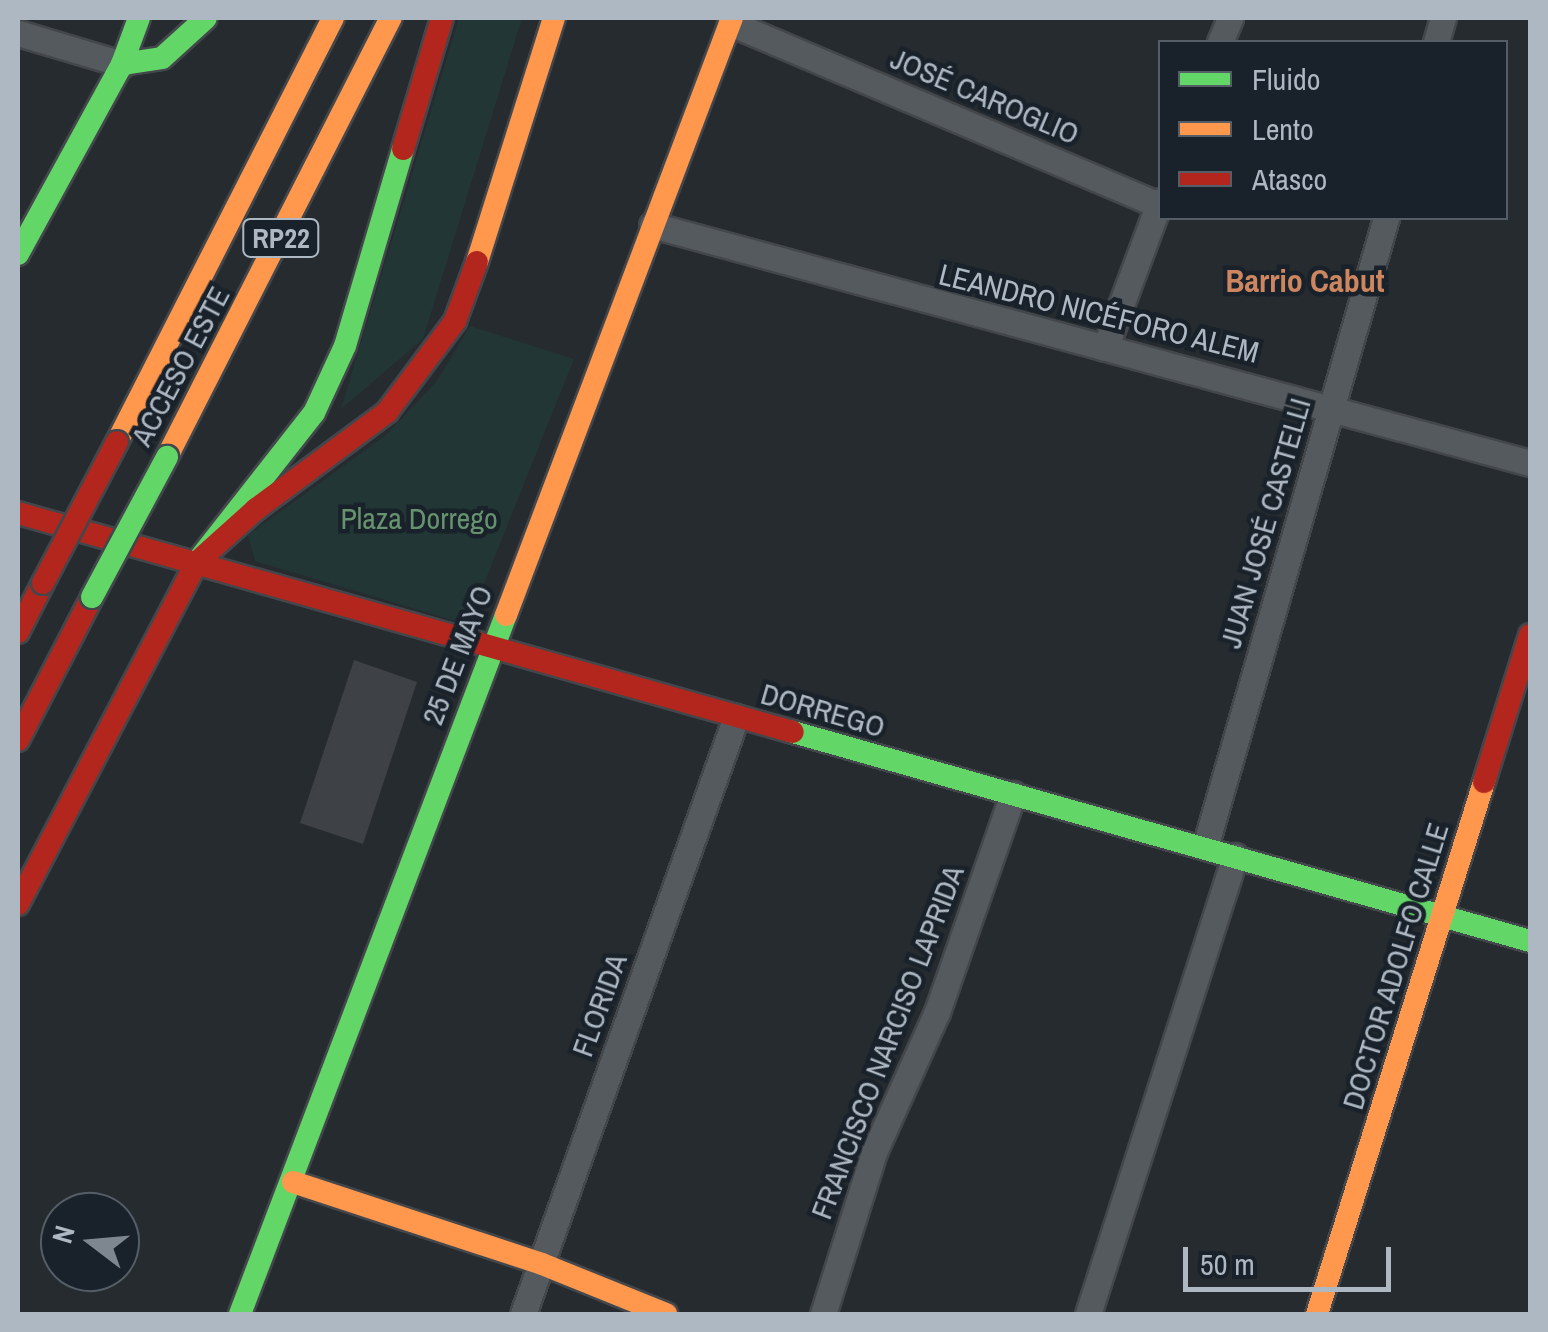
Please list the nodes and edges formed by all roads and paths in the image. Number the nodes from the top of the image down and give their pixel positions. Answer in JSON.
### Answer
{"nodes":[{"id":1,"x":139,"y":18,"type":"edge"},
{"id":2,"x":206,"y":18,"type":"edge"},
{"id":3,"x":333,"y":18,"type":"edge"},
{"id":4,"x":391,"y":18,"type":"edge"},
{"id":5,"x":442,"y":18,"type":"edge"},
{"id":6,"x":554,"y":18,"type":"edge"},
{"id":7,"x":731,"y":20,"type":"edge"},
{"id":8,"x":18,"y":33,"type":"edge"},
{"id":9,"x":122,"y":64,"type":"junction"},
{"id":10,"x":1158,"y":202,"type":"edge"},
{"id":11,"x":1158,"y":208,"type":"edge"},
{"id":12,"x":1385,"y":220,"type":"edge"},
{"id":13,"x":652,"y":225,"type":"junction"},
{"id":14,"x":18,"y":254,"type":"edge"},
{"id":15,"x":1105,"y":348,"type":"junction"},
{"id":16,"x":1332,"y":408,"type":"junction"},
{"id":17,"x":1530,"y":463,"type":"edge"},
{"id":18,"x":18,"y":513,"type":"edge"},
{"id":19,"x":196,"y":562,"type":"junction"},
{"id":20,"x":18,"y":632,"type":"edge"},
{"id":21,"x":1530,"y":635,"type":"edge"},
{"id":22,"x":492,"y":646,"type":"junction"},
{"id":23,"x":736,"y":717,"type":"junction"},
{"id":24,"x":18,"y":740,"type":"edge"},
{"id":25,"x":1013,"y":794,"type":"junction"},
{"id":26,"x":1205,"y":847,"type":"junction"},
{"id":27,"x":1234,"y":856,"type":"junction"},
{"id":28,"x":18,"y":904,"type":"edge"},
{"id":29,"x":1442,"y":916,"type":"junction"},
{"id":30,"x":1530,"y":941,"type":"edge"},
{"id":31,"x":293,"y":1182,"type":"junction"},
{"id":32,"x":542,"y":1264,"type":"junction"},
{"id":33,"x":240,"y":1314,"type":"edge"},
{"id":34,"x":524,"y":1314,"type":"edge"},
{"id":35,"x":666,"y":1314,"type":"edge"},
{"id":36,"x":823,"y":1314,"type":"edge"},
{"id":37,"x":1088,"y":1314,"type":"edge"},
{"id":38,"x":1317,"y":1314,"type":"edge"}],
"edges":[{"from":1,"to":9,"type":"main road"},
{"from":2,"to":9,"type":"main road"},
{"from":3,"to":20,"type":"main road","name":"ACCESO ESTE","number":"RP22","bridge":true},
{"from":4,"to":24,"type":"main road","name":"ACCESO ESTE","number":"RP22","bridge":true},
{"from":5,"to":19,"type":"main road"},
{"from":6,"to":19,"type":"main road"},
{"from":7,"to":10,"type":"street","name":"JOSÉ CAROGLIO"},
{"from":7,"to":13,"type":"main road","name":"25 DE MAYO"},
{"from":8,"to":9,"type":"street"},
{"from":9,"to":14,"type":"main road"},
{"from":11,"to":15,"type":"street"},
{"from":12,"to":16,"type":"street","name":"JUAN JOSÉ CASTELLI"},
{"from":13,"to":15,"type":"street","name":"LEANDRO NICÉFORO ALEM"},
{"from":13,"to":22,"type":"main road","name":"25 DE MAYO"},
{"from":15,"to":16,"type":"street","name":"LEANDRO NICÉFORO ALEM"},
{"from":16,"to":17,"type":"street","name":"LEANDRO NICÉFORO ALEM"},
{"from":16,"to":26,"type":"street","name":"JUAN JOSÉ CASTELLI"},
{"from":18,"to":19,"type":"main road","name":"DORREGO"},
{"from":19,"to":22,"type":"main road","name":"DORREGO"},
{"from":19,"to":28,"type":"main road"},
{"from":21,"to":29,"type":"main road","name":"DOCTOR ADOLFO CALLE"},
{"from":22,"to":23,"type":"main road","name":"DORREGO"},
{"from":22,"to":31,"type":"main road","name":"25 DE MAYO"},
{"from":23,"to":25,"type":"main road","name":"DORREGO"},
{"from":23,"to":32,"type":"street","name":"FLORIDA"},
{"from":25,"to":26,"type":"main road","name":"DORREGO"},
{"from":25,"to":36,"type":"street","name":"FRANCISCO NARCISO LAPRIDA"},
{"from":26,"to":27,"type":"main road","name":"DORREGO"},
{"from":27,"to":29,"type":"main road","name":"DORREGO"},
{"from":27,"to":37,"type":"street"},
{"from":29,"to":30,"type":"main road","name":"DORREGO"},
{"from":29,"to":38,"type":"main road","name":"DOCTOR ADOLFO CALLE"},
{"from":31,"to":32,"type":"main road"},
{"from":31,"to":33,"type":"main road","name":"25 DE MAYO"},
{"from":32,"to":34,"type":"street","name":"FLORIDA"},
{"from":32,"to":35,"type":"main road"}]}
